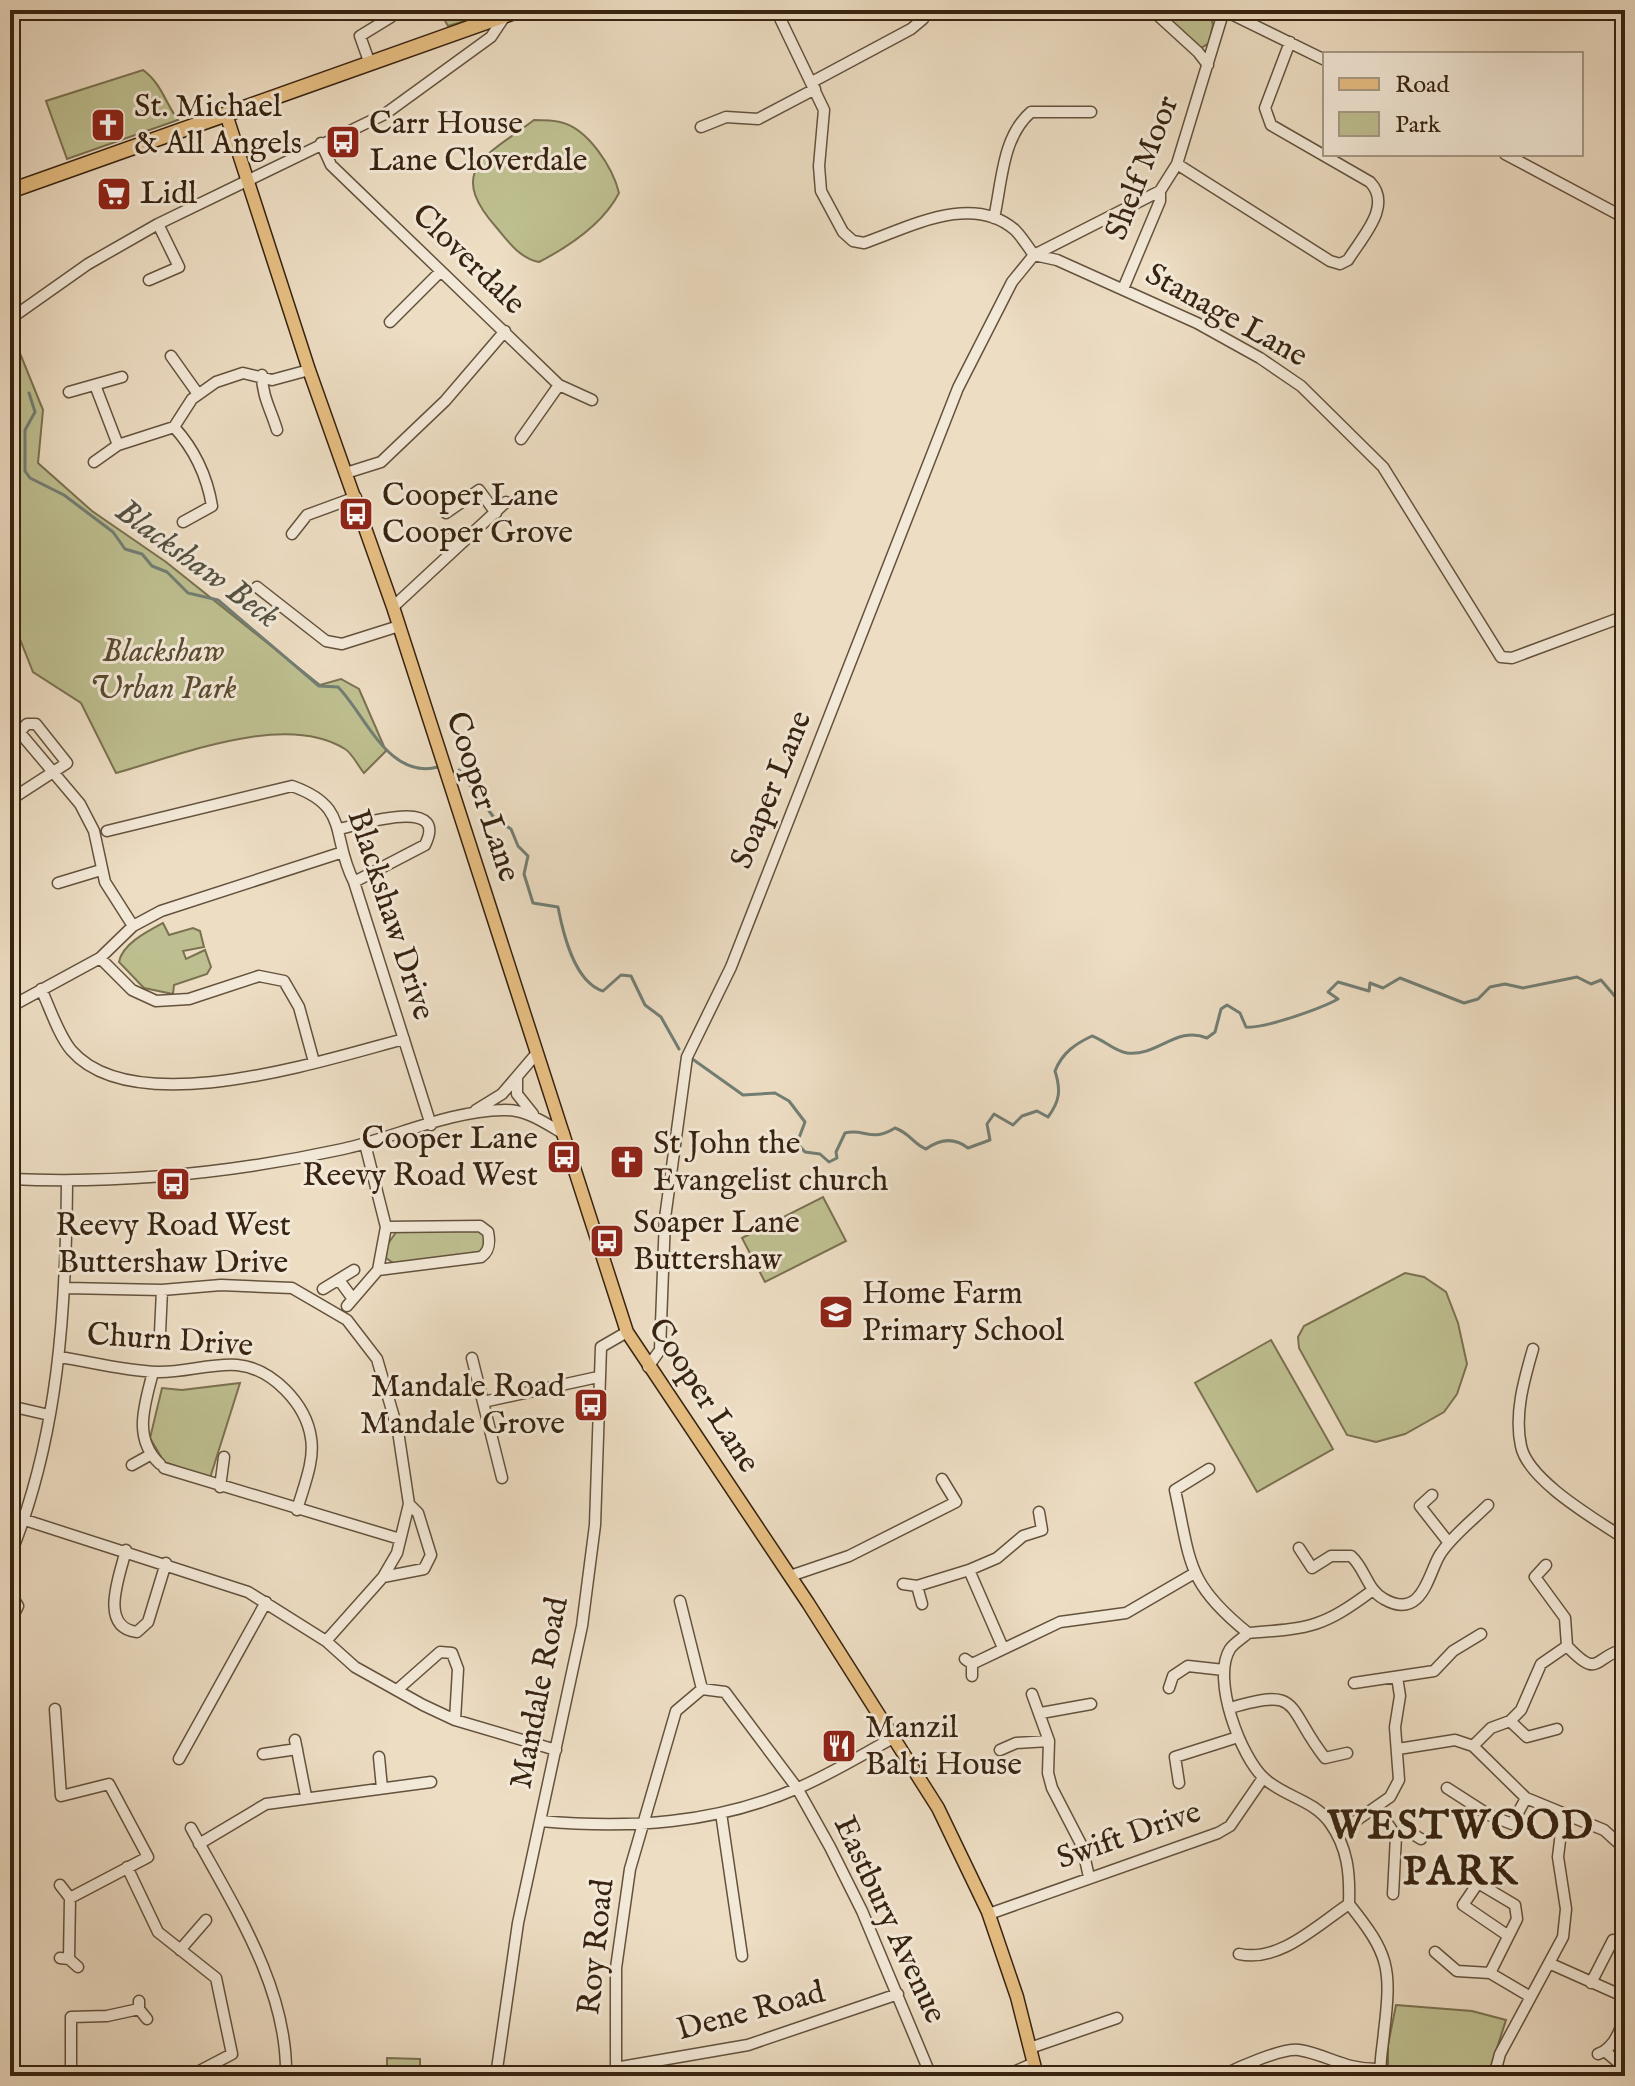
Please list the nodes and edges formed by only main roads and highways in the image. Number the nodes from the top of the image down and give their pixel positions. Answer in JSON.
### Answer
{"nodes":[{"id":1,"x":520,"y":10,"type":"edge"},
{"id":2,"x":226,"y":114,"type":"junction"},
{"id":3,"x":10,"y":191,"type":"edge"},
{"id":4,"x":1036,"y":2069,"type":"edge"}],
"edges":[{"from":1,"to":2,"type":"highway"},
{"from":2,"to":3,"type":"highway"},
{"from":2,"to":4,"type":"main road","name":"Cooper Lane"}]}
